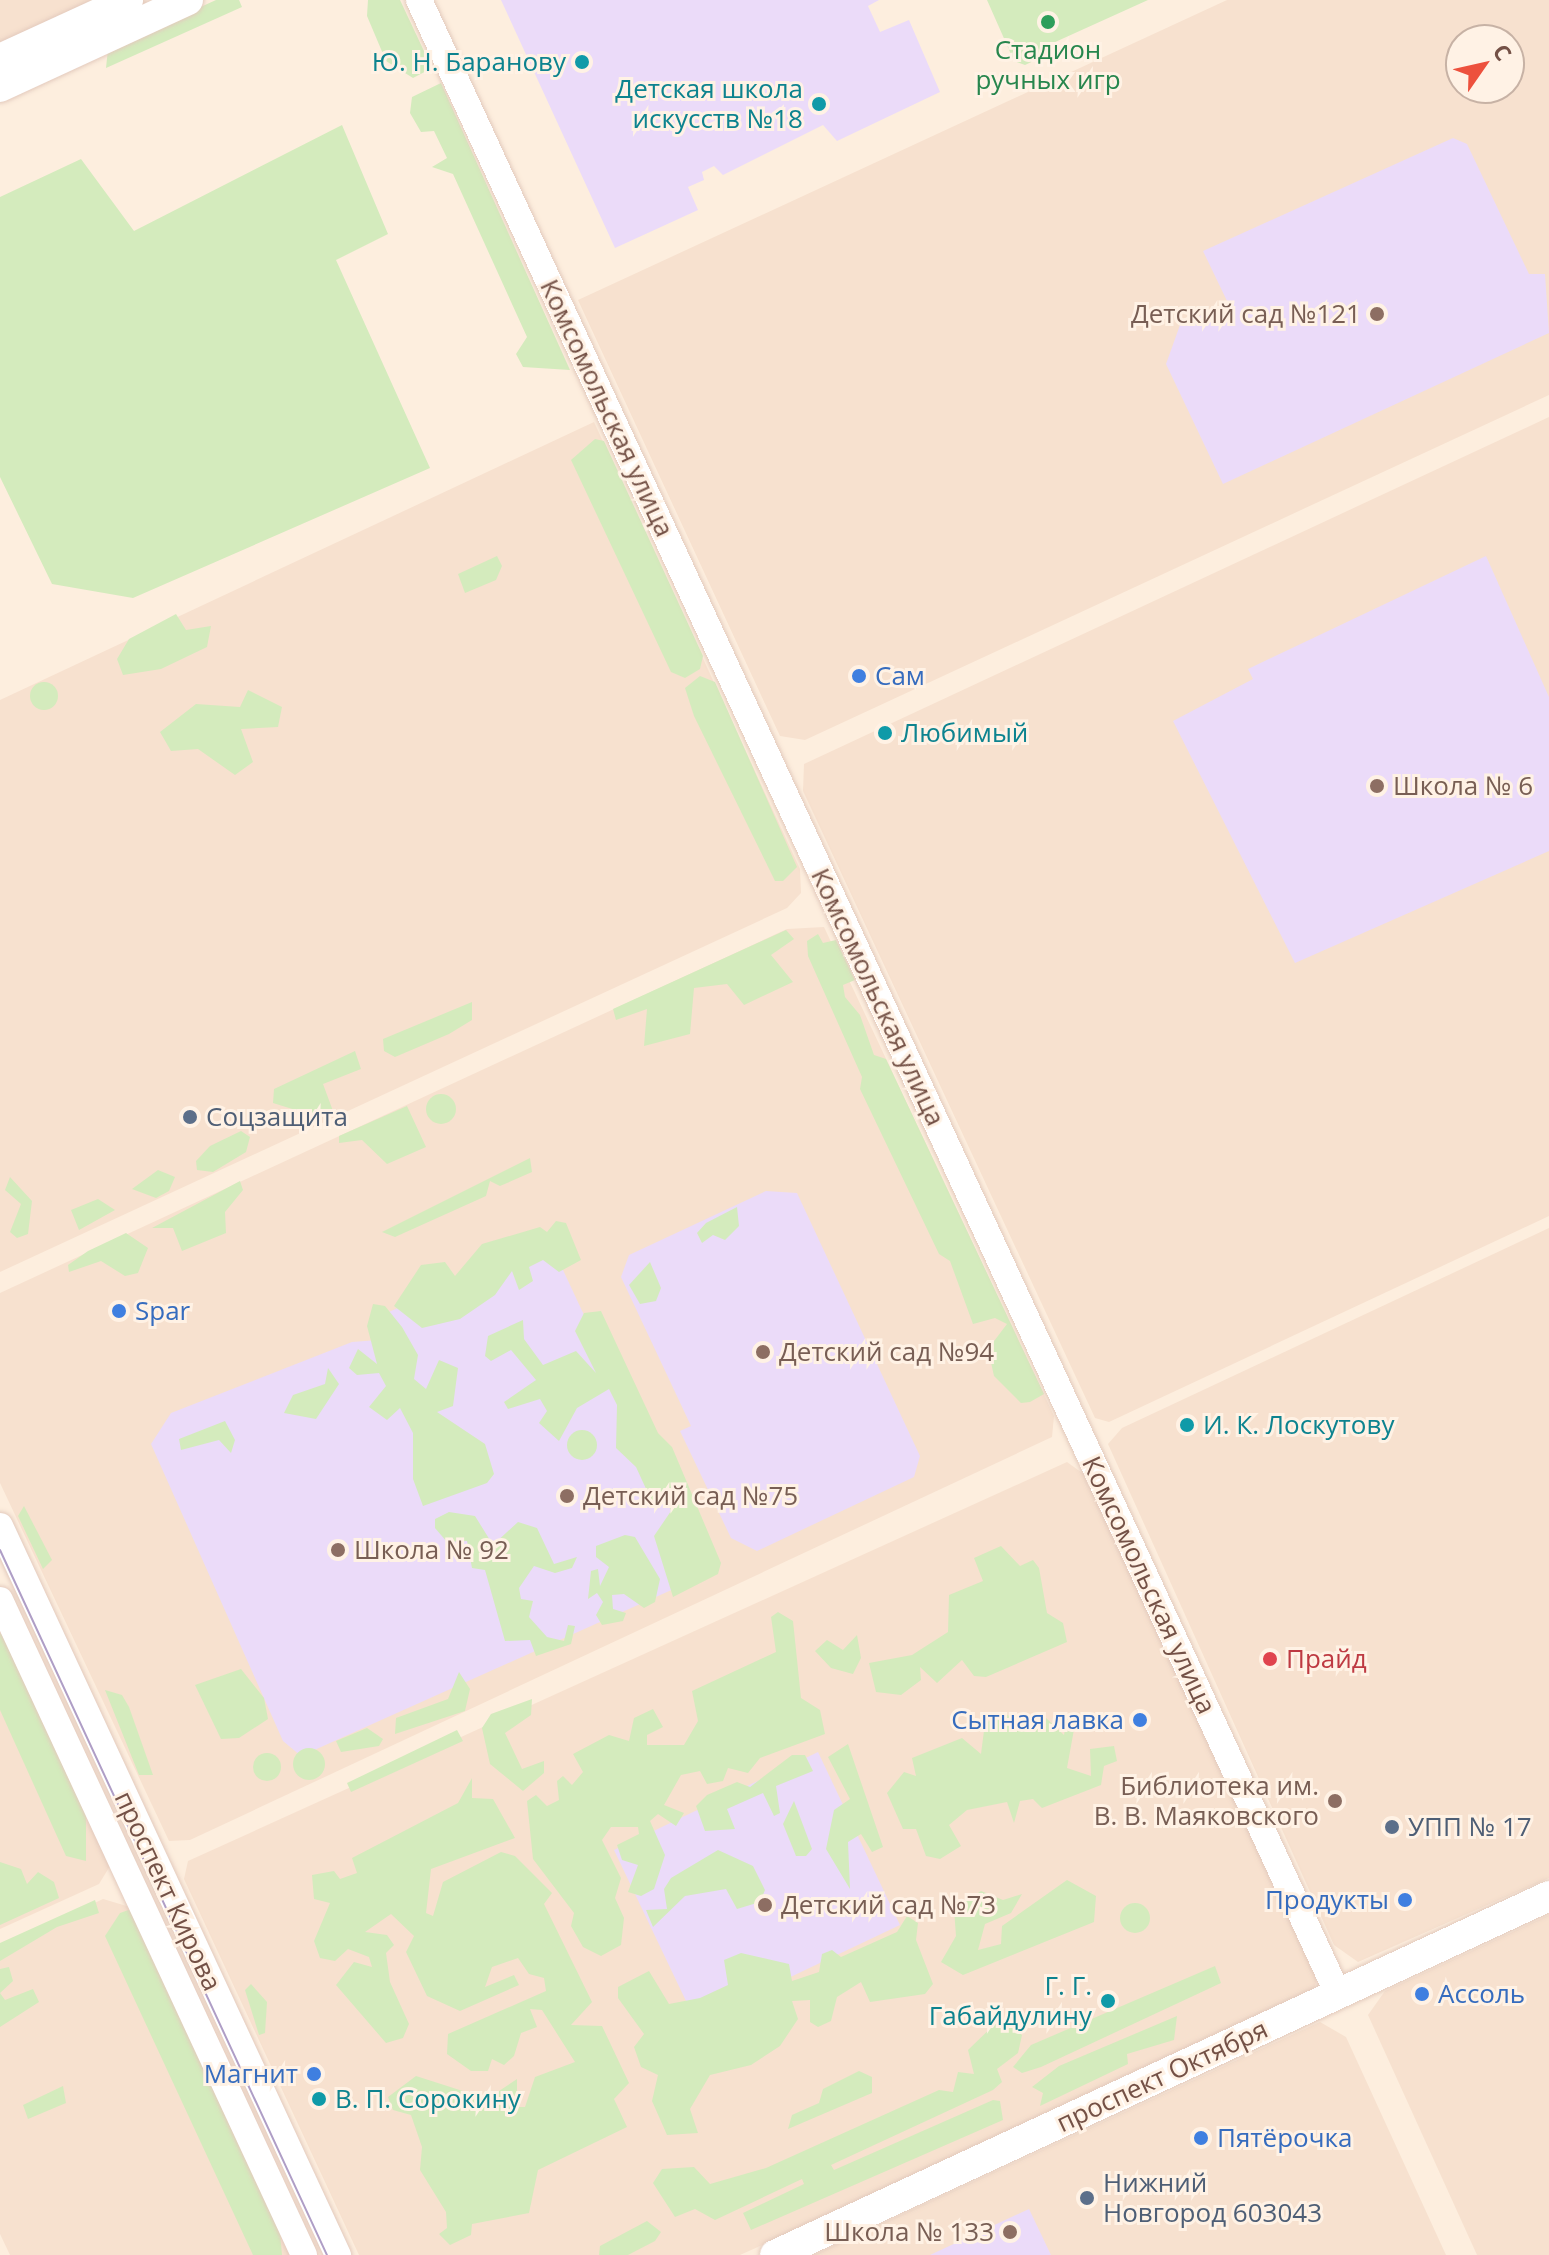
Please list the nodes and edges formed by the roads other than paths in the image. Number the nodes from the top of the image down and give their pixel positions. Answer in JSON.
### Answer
{"nodes":[{"id":1,"x":128,"y":0,"type":"edge"},
{"id":2,"x":188,"y":0,"type":"edge"},
{"id":3,"x":419,"y":0,"type":"edge"},
{"id":4,"x":0,"y":59,"type":"edge"},
{"id":5,"x":0,"y":87,"type":"edge"},
{"id":6,"x":0,"y":1526,"type":"edge"},
{"id":7,"x":0,"y":1600,"type":"edge"},
{"id":8,"x":1549,"y":1896,"type":"edge"},
{"id":9,"x":1338,"y":1994,"type":"junction"},
{"id":10,"x":304,"y":2255,"type":"edge"},
{"id":11,"x":338,"y":2255,"type":"edge"},
{"id":12,"x":775,"y":2255,"type":"edge"}],
"edges":[{"from":1,"to":4,"type":"main road"},
{"from":2,"to":5,"type":"main road"},
{"from":3,"to":9,"type":"street","name":"Комсомольская улица"},
{"from":6,"to":11,"type":"street","name":"проспект Кирова"},
{"from":7,"to":10,"type":"street","name":"проспект Кирова"},
{"from":8,"to":9,"type":"main road","name":"проспект Октября"},
{"from":9,"to":12,"type":"main road","name":"проспект Октября"}]}
